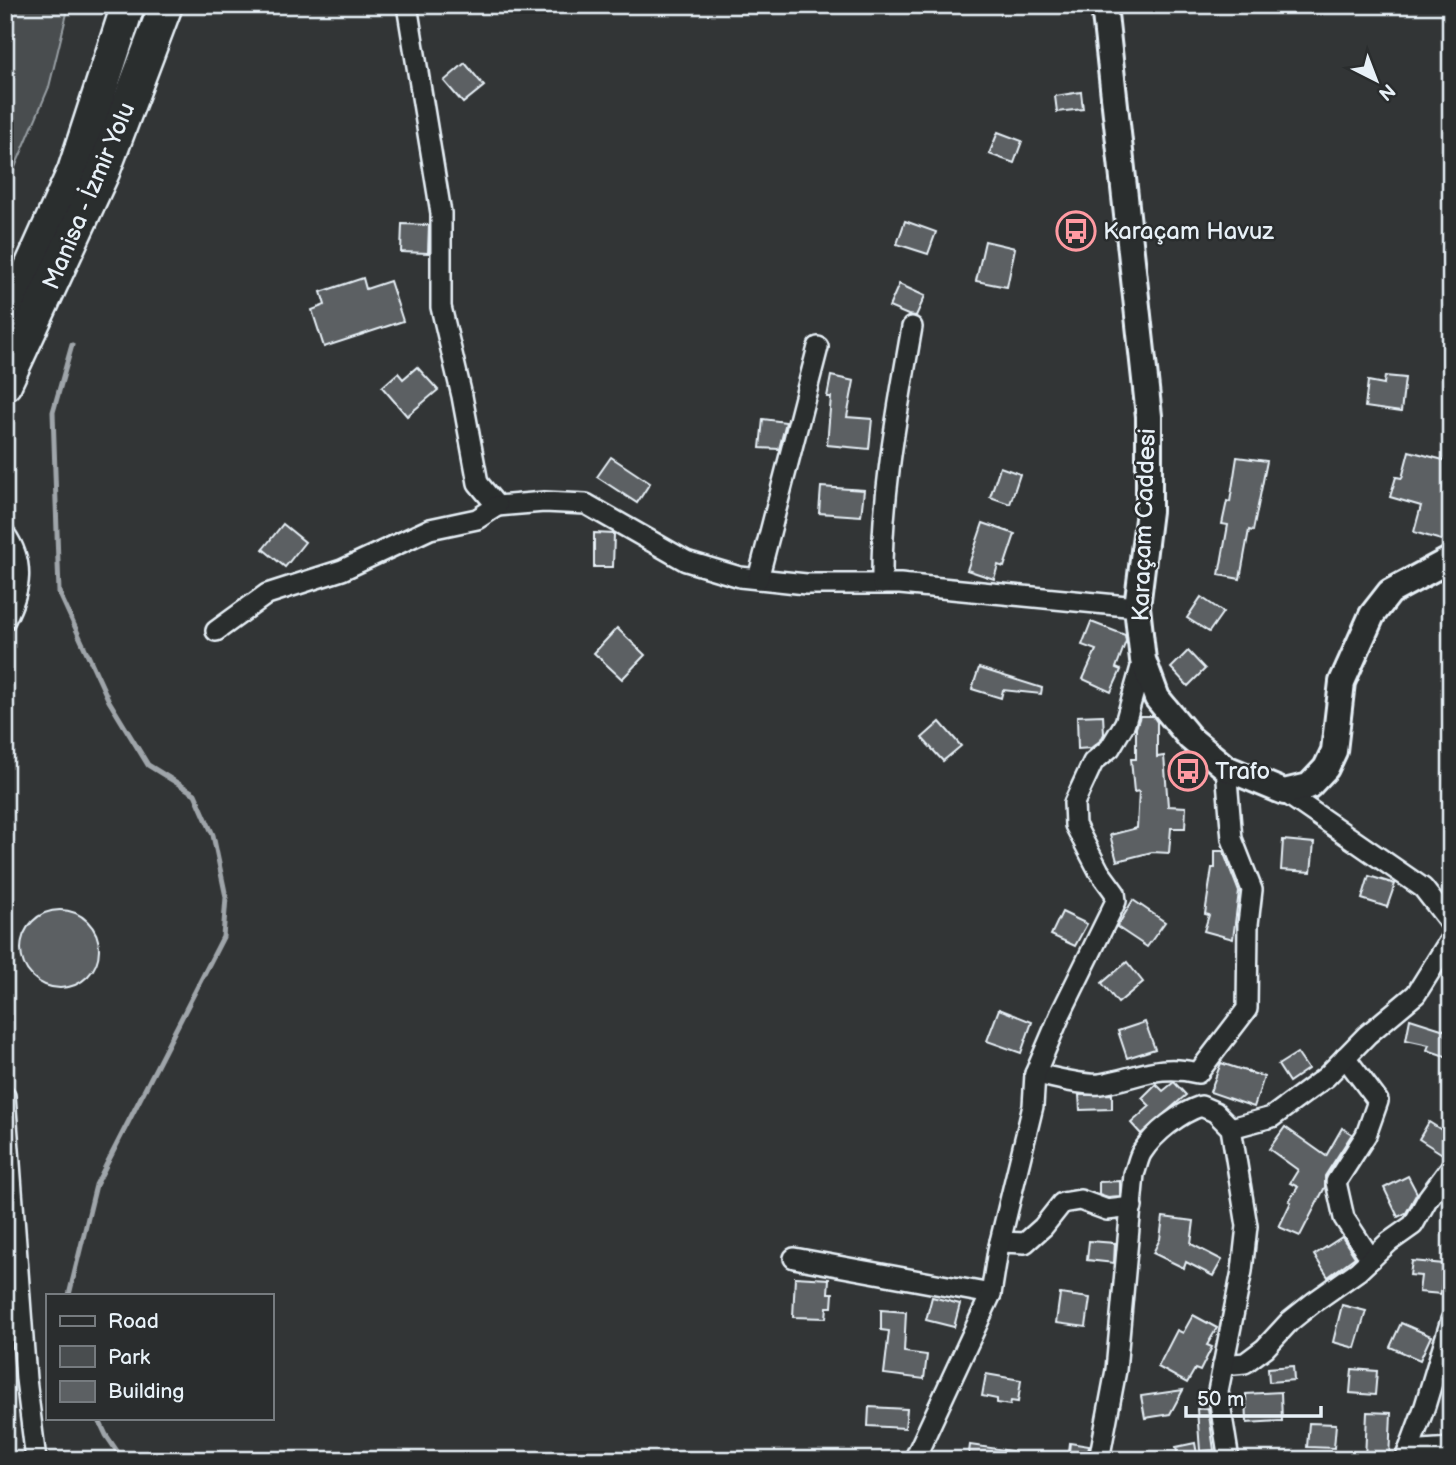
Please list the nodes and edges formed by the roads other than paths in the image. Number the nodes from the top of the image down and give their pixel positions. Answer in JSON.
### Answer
{"nodes":[{"id":1,"x":128,"y":5,"type":"edge"},
{"id":2,"x":166,"y":5,"type":"edge"},
{"id":3,"x":407,"y":5,"type":"edge"},
{"id":4,"x":1104,"y":5,"type":"edge"},
{"id":5,"x":5,"y":325,"type":"edge"},
{"id":6,"x":912,"y":327,"type":"dead end"},
{"id":7,"x":818,"y":347,"type":"dead end"},
{"id":8,"x":5,"y":384,"type":"edge"},
{"id":9,"x":497,"y":506,"type":"junction"},
{"id":10,"x":5,"y":534,"type":"edge"},
{"id":11,"x":1451,"y":559,"type":"edge"},
{"id":12,"x":758,"y":579,"type":"junction"},
{"id":13,"x":882,"y":584,"type":"junction"},
{"id":14,"x":1137,"y":607,"type":"junction"},
{"id":15,"x":5,"y":620,"type":"edge"},
{"id":16,"x":216,"y":631,"type":"dead end"},
{"id":17,"x":1143,"y":660,"type":"junction"},
{"id":18,"x":1226,"y":768,"type":"junction"},
{"id":19,"x":1284,"y":792,"type":"junction"},
{"id":20,"x":1451,"y":924,"type":"edge"},
{"id":21,"x":1451,"y":938,"type":"edge"},
{"id":22,"x":1345,"y":1057,"type":"junction"},
{"id":23,"x":1198,"y":1073,"type":"junction"},
{"id":24,"x":1035,"y":1074,"type":"junction"},
{"id":25,"x":5,"y":1096,"type":"edge"},
{"id":26,"x":1188,"y":1110,"type":"junction"},
{"id":27,"x":1231,"y":1128,"type":"junction"},
{"id":28,"x":1451,"y":1167,"type":"edge"},
{"id":29,"x":1132,"y":1207,"type":"junction"},
{"id":30,"x":1000,"y":1242,"type":"junction"},
{"id":31,"x":794,"y":1258,"type":"dead end"},
{"id":32,"x":1371,"y":1259,"type":"junction"},
{"id":33,"x":991,"y":1294,"type":"junction"},
{"id":34,"x":1451,"y":1320,"type":"edge"},
{"id":35,"x":1223,"y":1365,"type":"junction"},
{"id":36,"x":1451,"y":1448,"type":"edge"},
{"id":37,"x":1406,"y":1455,"type":"edge"},
{"id":38,"x":36,"y":1460,"type":"edge"},
{"id":39,"x":915,"y":1460,"type":"edge"},
{"id":40,"x":1098,"y":1460,"type":"edge"},
{"id":41,"x":1229,"y":1460,"type":"edge"}],
"edges":[{"from":1,"to":5,"type":"highway","name":"Manisa - İzmir Yolu"},
{"from":2,"to":8,"type":"highway","name":"Manisa - İzmir Yolu"},
{"from":3,"to":9,"type":"street"},
{"from":4,"to":14,"type":"street","name":"Karaçam Caddesi"},
{"from":6,"to":13,"type":"street"},
{"from":7,"to":12,"type":"street"},
{"from":9,"to":12,"type":"street"},
{"from":9,"to":16,"type":"street"},
{"from":10,"to":15,"type":"street"},
{"from":11,"to":19,"type":"street"},
{"from":12,"to":13,"type":"street"},
{"from":13,"to":14,"type":"street"},
{"from":14,"to":17,"type":"street","name":"Karaçam Caddesi"},
{"from":17,"to":18,"type":"street","name":"Karaçam Caddesi"},
{"from":17,"to":24,"type":"street"},
{"from":18,"to":19,"type":"street","name":"Karaçam Caddesi"},
{"from":18,"to":23,"type":"street"},
{"from":19,"to":20,"type":"street"},
{"from":21,"to":22,"type":"street"},
{"from":22,"to":27,"type":"street"},
{"from":22,"to":32,"type":"street"},
{"from":23,"to":24,"type":"street"},
{"from":23,"to":26,"type":"street"},
{"from":24,"to":30,"type":"street"},
{"from":25,"to":38,"type":"street"},
{"from":26,"to":27,"type":"street"},
{"from":26,"to":29,"type":"street"},
{"from":27,"to":35,"type":"street"},
{"from":28,"to":32,"type":"street"},
{"from":29,"to":30,"type":"street"},
{"from":29,"to":40,"type":"street"},
{"from":30,"to":33,"type":"street"},
{"from":31,"to":33,"type":"street"},
{"from":32,"to":35,"type":"street"},
{"from":33,"to":39,"type":"street"},
{"from":34,"to":37,"type":"street"},
{"from":35,"to":41,"type":"street"},
{"from":36,"to":37,"type":"street"}]}
